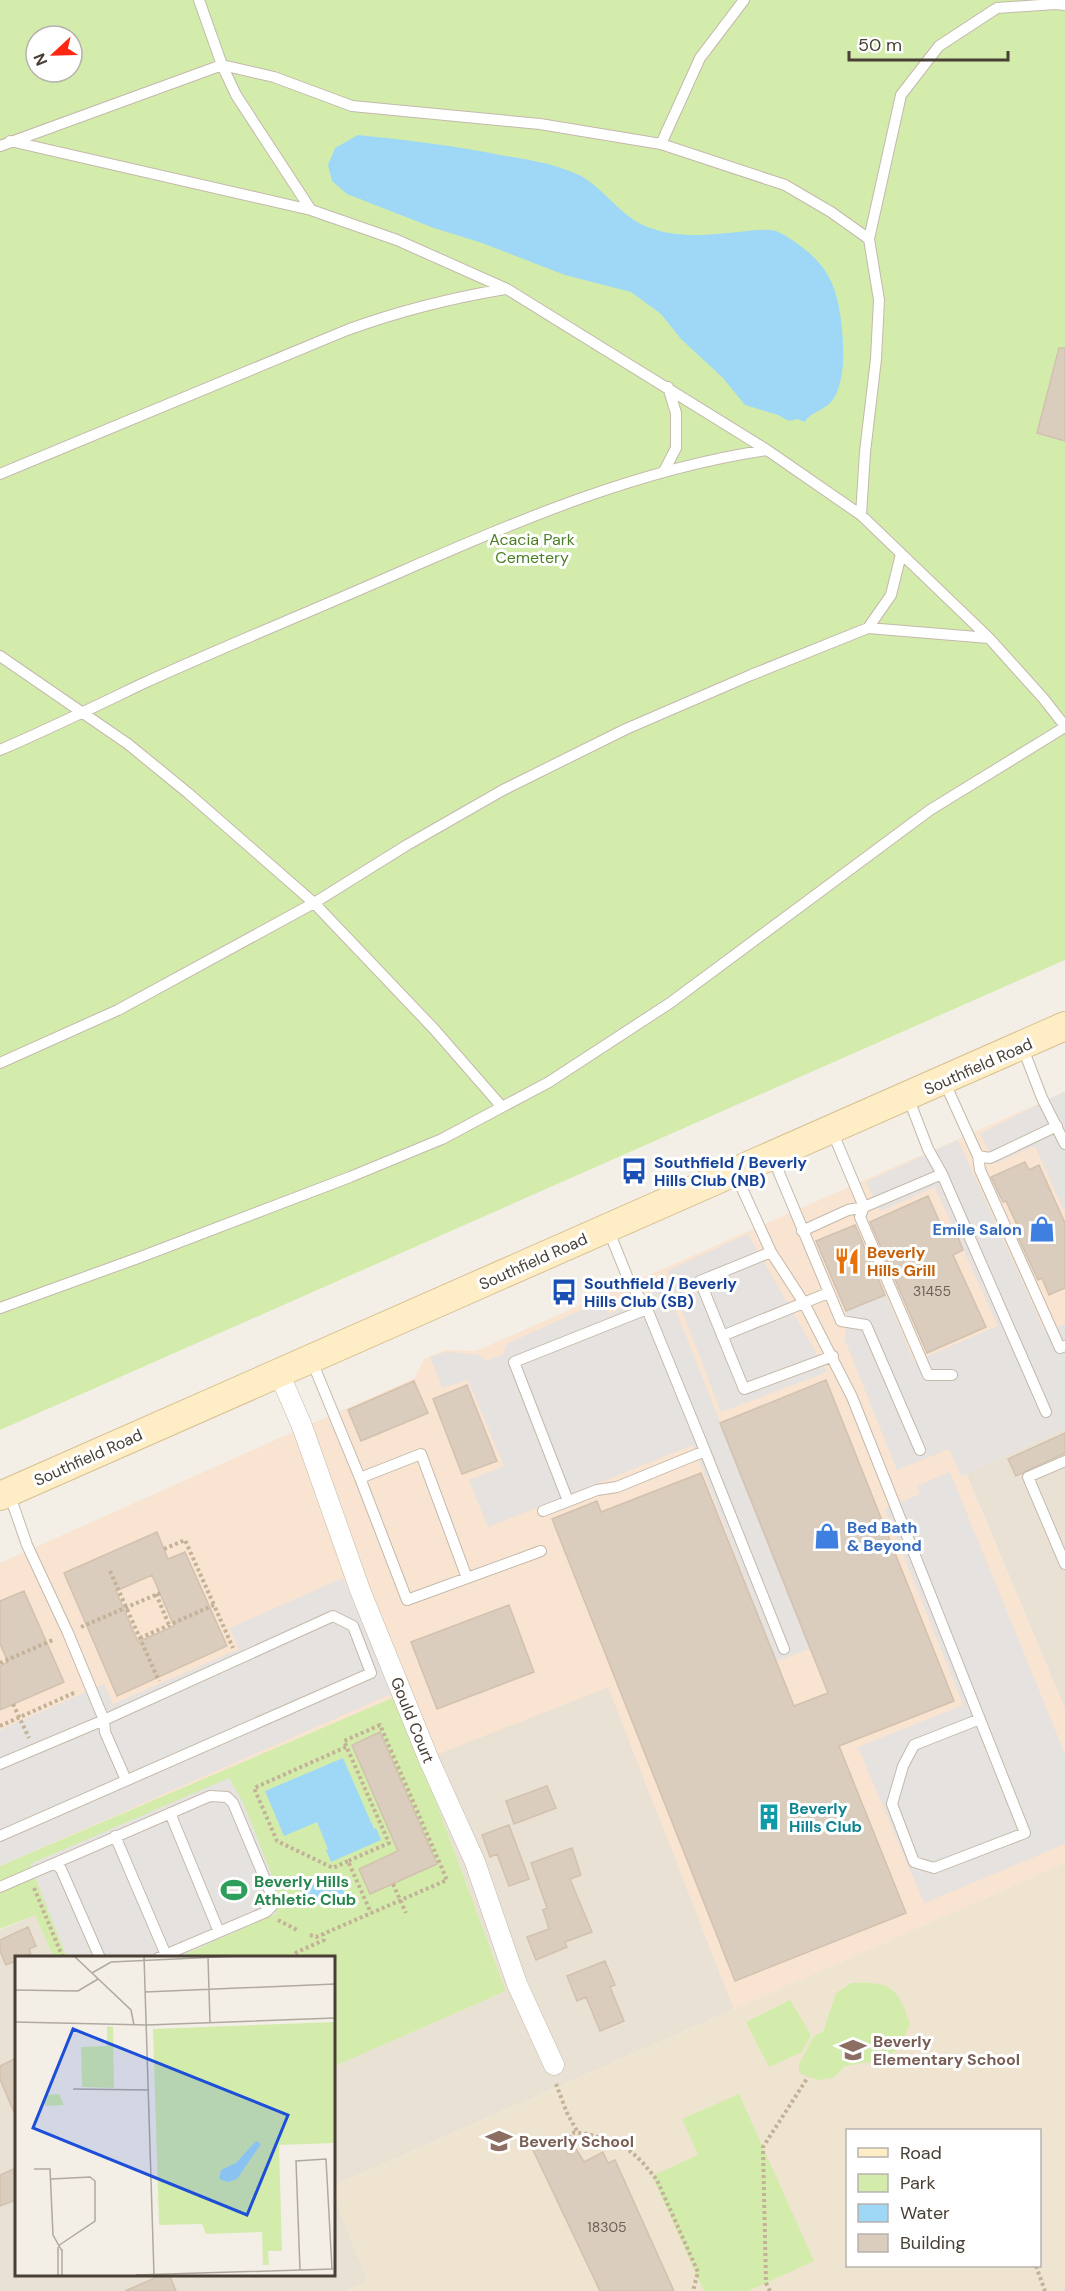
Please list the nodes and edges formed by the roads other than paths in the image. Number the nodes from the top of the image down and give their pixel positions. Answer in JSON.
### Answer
{"nodes":[{"id":1,"x":199,"y":0,"type":"edge"},
{"id":2,"x":744,"y":0,"type":"edge"},
{"id":3,"x":1065,"y":5,"type":"edge"},
{"id":4,"x":222,"y":65,"type":"junction"},
{"id":5,"x":5,"y":140,"type":"edge"},
{"id":6,"x":661,"y":144,"type":"junction"},
{"id":7,"x":0,"y":146,"type":"edge"},
{"id":8,"x":311,"y":210,"type":"junction"},
{"id":9,"x":869,"y":239,"type":"junction"},
{"id":10,"x":507,"y":289,"type":"junction"},
{"id":11,"x":668,"y":387,"type":"junction"},
{"id":12,"x":768,"y":450,"type":"junction"},
{"id":13,"x":664,"y":471,"type":"junction"},
{"id":14,"x":0,"y":474,"type":"edge"},
{"id":15,"x":861,"y":515,"type":"junction"},
{"id":16,"x":901,"y":554,"type":"junction"},
{"id":17,"x":868,"y":628,"type":"junction"},
{"id":18,"x":989,"y":638,"type":"junction"},
{"id":19,"x":0,"y":656,"type":"edge"},
{"id":20,"x":85,"y":713,"type":"junction"},
{"id":21,"x":1065,"y":727,"type":"edge"},
{"id":22,"x":0,"y":750,"type":"edge"},
{"id":23,"x":314,"y":903,"type":"junction"},
{"id":24,"x":1065,"y":1026,"type":"edge"},
{"id":25,"x":1022,"y":1046,"type":"junction"},
{"id":26,"x":0,"y":1063,"type":"edge"},
{"id":27,"x":944,"y":1081,"type":"junction"},
{"id":28,"x":908,"y":1097,"type":"junction"},
{"id":29,"x":502,"y":1107,"type":"junction"},
{"id":30,"x":1057,"y":1126,"type":"junction"},
{"id":31,"x":832,"y":1130,"type":"junction"},
{"id":32,"x":1065,"y":1144,"type":"edge"},
{"id":33,"x":772,"y":1156,"type":"junction"},
{"id":34,"x":978,"y":1156,"type":"junction"},
{"id":35,"x":735,"y":1173,"type":"junction"},
{"id":36,"x":942,"y":1174,"type":"junction"},
{"id":37,"x":864,"y":1207,"type":"junction"},
{"id":38,"x":607,"y":1228,"type":"junction"},
{"id":39,"x":802,"y":1231,"type":"junction"},
{"id":40,"x":771,"y":1252,"type":"junction"},
{"id":41,"x":828,"y":1293,"type":"junction"},
{"id":42,"x":804,"y":1303,"type":"junction"},
{"id":43,"x":0,"y":1308,"type":"edge"},
{"id":44,"x":647,"y":1309,"type":"junction"},
{"id":45,"x":722,"y":1336,"type":"junction"},
{"id":46,"x":1065,"y":1346,"type":"edge"},
{"id":47,"x":833,"y":1356,"type":"junction"},
{"id":48,"x":311,"y":1359,"type":"junction"},
{"id":49,"x":279,"y":1373,"type":"junction"},
{"id":50,"x":952,"y":1375,"type":"dead end"},
{"id":51,"x":1046,"y":1412,"type":"dead end"},
{"id":52,"x":920,"y":1450,"type":"dead end"},
{"id":53,"x":705,"y":1451,"type":"junction"},
{"id":54,"x":1065,"y":1461,"type":"edge"},
{"id":55,"x":360,"y":1478,"type":"junction"},
{"id":56,"x":4,"y":1494,"type":"edge"},
{"id":57,"x":568,"y":1502,"type":"junction"},
{"id":58,"x":543,"y":1511,"type":"dead end"},
{"id":59,"x":541,"y":1551,"type":"dead end"},
{"id":60,"x":1065,"y":1564,"type":"edge"},
{"id":61,"x":467,"y":1578,"type":"junction"},
{"id":62,"x":784,"y":1649,"type":"dead end"},
{"id":63,"x":981,"y":1719,"type":"junction"},
{"id":64,"x":104,"y":1720,"type":"junction"},
{"id":65,"x":0,"y":1764,"type":"edge"},
{"id":66,"x":126,"y":1780,"type":"junction"},
{"id":67,"x":170,"y":1813,"type":"junction"},
{"id":68,"x":0,"y":1836,"type":"edge"},
{"id":69,"x":115,"y":1836,"type":"junction"},
{"id":70,"x":55,"y":1864,"type":"junction"},
{"id":71,"x":0,"y":1887,"type":"edge"},
{"id":72,"x":219,"y":1932,"type":"junction"},
{"id":73,"x":99,"y":1956,"type":"edge"},
{"id":74,"x":162,"y":1956,"type":"edge"},
{"id":75,"x":554,"y":2065,"type":"road end"}],
"edges":[{"from":1,"to":4,"type":"lane"},
{"from":2,"to":6,"type":"lane"},
{"from":3,"to":9,"type":"lane"},
{"from":4,"to":5,"type":"lane"},
{"from":4,"to":6,"type":"lane"},
{"from":4,"to":8,"type":"lane"},
{"from":5,"to":7,"type":"lane"},
{"from":5,"to":8,"type":"lane"},
{"from":6,"to":9,"type":"lane"},
{"from":8,"to":10,"type":"lane"},
{"from":9,"to":15,"type":"lane"},
{"from":10,"to":11,"type":"lane"},
{"from":10,"to":14,"type":"lane"},
{"from":11,"to":12,"type":"lane"},
{"from":11,"to":13,"type":"lane"},
{"from":12,"to":13,"type":"lane"},
{"from":12,"to":15,"type":"lane"},
{"from":13,"to":20,"type":"lane"},
{"from":15,"to":16,"type":"lane"},
{"from":16,"to":17,"type":"lane"},
{"from":16,"to":18,"type":"lane"},
{"from":17,"to":18,"type":"lane"},
{"from":17,"to":23,"type":"lane"},
{"from":18,"to":21,"type":"lane"},
{"from":19,"to":20,"type":"lane"},
{"from":20,"to":22,"type":"lane"},
{"from":20,"to":23,"type":"lane"},
{"from":21,"to":29,"type":"lane"},
{"from":23,"to":26,"type":"lane"},
{"from":23,"to":29,"type":"lane"},
{"from":24,"to":25,"type":"main road","name":"Southfield Road"},
{"from":25,"to":27,"type":"main road","name":"Southfield Road"},
{"from":25,"to":30,"type":"lane"},
{"from":27,"to":28,"type":"main road","name":"Southfield Road"},
{"from":27,"to":34,"type":"lane"},
{"from":28,"to":31,"type":"main road","name":"Southfield Road"},
{"from":28,"to":36,"type":"lane"},
{"from":29,"to":43,"type":"lane"},
{"from":30,"to":32,"type":"lane"},
{"from":30,"to":34,"type":"lane"},
{"from":31,"to":33,"type":"main road","name":"Southfield Road"},
{"from":31,"to":37,"type":"lane"},
{"from":33,"to":35,"type":"main road","name":"Southfield Road"},
{"from":33,"to":39,"type":"lane"},
{"from":34,"to":46,"type":"lane"},
{"from":35,"to":38,"type":"main road","name":"Southfield Road"},
{"from":35,"to":40,"type":"lane"},
{"from":36,"to":37,"type":"lane"},
{"from":36,"to":51,"type":"lane"},
{"from":37,"to":39,"type":"lane"},
{"from":37,"to":50,"type":"lane"},
{"from":38,"to":44,"type":"lane"},
{"from":38,"to":48,"type":"main road","name":"Southfield Road"},
{"from":39,"to":41,"type":"lane"},
{"from":40,"to":42,"type":"lane"},
{"from":40,"to":45,"type":"lane"},
{"from":41,"to":42,"type":"lane"},
{"from":41,"to":52,"type":"lane"},
{"from":42,"to":45,"type":"lane"},
{"from":42,"to":47,"type":"lane"},
{"from":44,"to":53,"type":"lane"},
{"from":44,"to":57,"type":"lane"},
{"from":45,"to":47,"type":"lane"},
{"from":47,"to":63,"type":"lane"},
{"from":48,"to":49,"type":"main road","name":"Southfield Road"},
{"from":48,"to":55,"type":"lane"},
{"from":49,"to":56,"type":"main road","name":"Southfield Road"},
{"from":49,"to":75,"type":"street","name":"Gould Court"},
{"from":53,"to":57,"type":"lane"},
{"from":53,"to":62,"type":"lane"},
{"from":54,"to":60,"type":"lane"},
{"from":55,"to":61,"type":"lane"},
{"from":55,"to":61,"type":"lane"},
{"from":56,"to":64,"type":"lane"},
{"from":57,"to":58,"type":"lane"},
{"from":59,"to":61,"type":"lane"},
{"from":63,"to":63,"type":"lane"},
{"from":64,"to":65,"type":"lane"},
{"from":64,"to":66,"type":"lane"},
{"from":64,"to":66,"type":"lane"},
{"from":66,"to":68,"type":"lane"},
{"from":67,"to":69,"type":"lane"},
{"from":67,"to":72,"type":"lane"},
{"from":67,"to":72,"type":"lane"},
{"from":69,"to":70,"type":"lane"},
{"from":69,"to":74,"type":"lane"},
{"from":70,"to":71,"type":"lane"},
{"from":70,"to":73,"type":"lane"},
{"from":72,"to":74,"type":"lane"}]}
